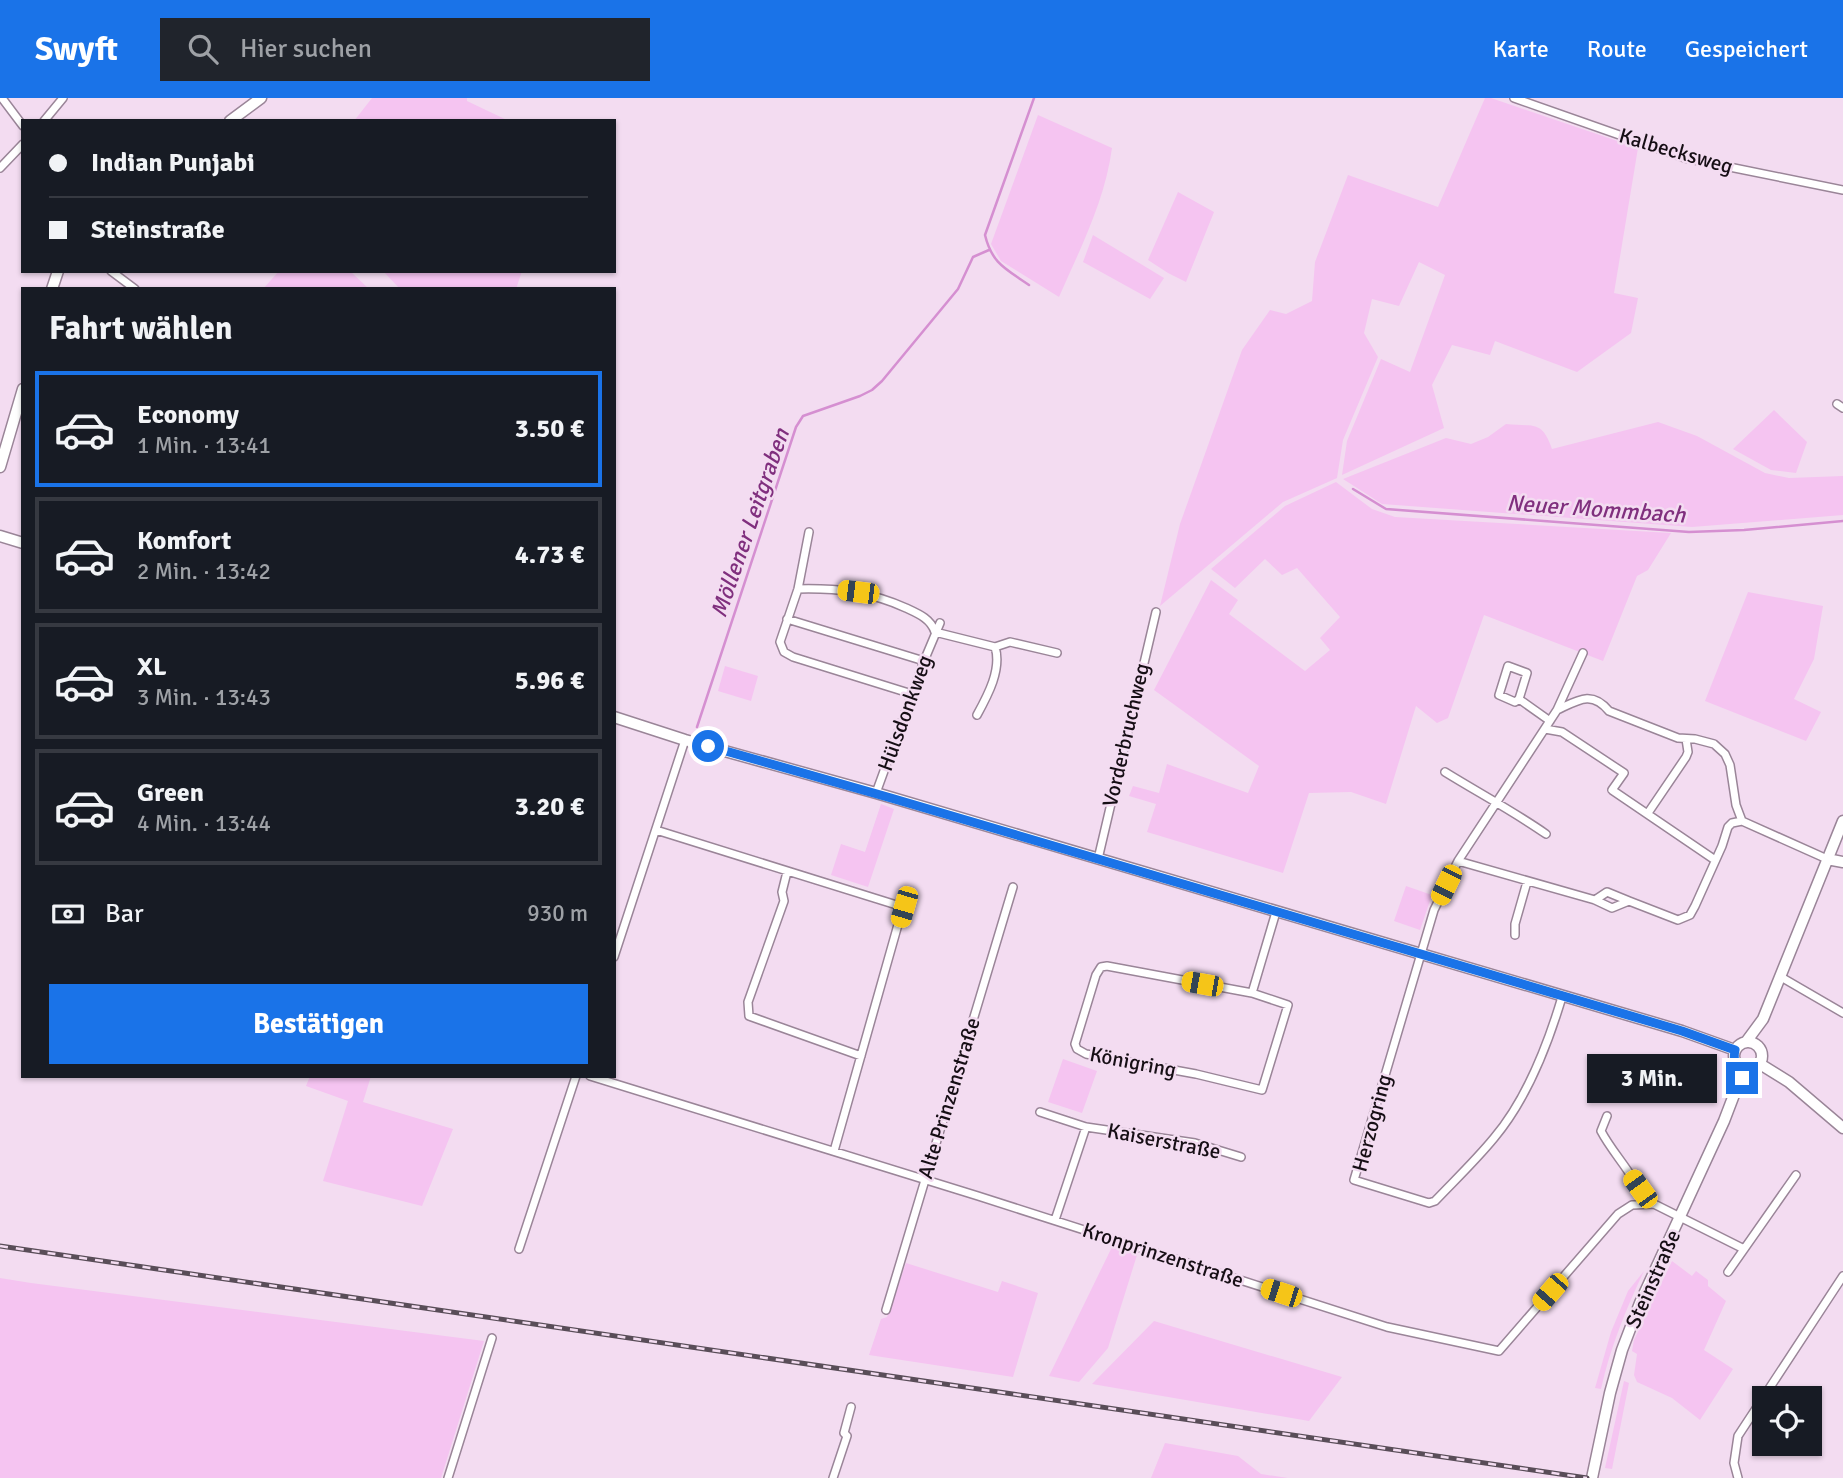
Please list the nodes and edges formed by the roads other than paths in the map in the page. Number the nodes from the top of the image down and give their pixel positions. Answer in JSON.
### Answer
{"nodes":[{"id":1,"x":2,"y":98,"type":"edge"},
{"id":2,"x":63,"y":98,"type":"edge"},
{"id":3,"x":261,"y":98,"type":"edge"},
{"id":4,"x":1514,"y":98,"type":"edge"},
{"id":5,"x":46,"y":119,"type":"edge"},
{"id":6,"x":233,"y":119,"type":"edge"},
{"id":7,"x":21,"y":123,"type":"edge"},
{"id":8,"x":21,"y":146,"type":"edge"},
{"id":9,"x":0,"y":168,"type":"edge"},
{"id":10,"x":1843,"y":190,"type":"edge"},
{"id":11,"x":114,"y":273,"type":"edge"},
{"id":12,"x":132,"y":287,"type":"edge"},
{"id":13,"x":21,"y":396,"type":"edge"},
{"id":14,"x":0,"y":467,"type":"edge"},
{"id":15,"x":809,"y":532,"type":"dead end"},
{"id":16,"x":0,"y":537,"type":"edge"},
{"id":17,"x":21,"y":542,"type":"edge"},
{"id":18,"x":798,"y":589,"type":"junction"},
{"id":19,"x":1156,"y":612,"type":"dead end"},
{"id":20,"x":787,"y":619,"type":"junction"},
{"id":21,"x":940,"y":623,"type":"dead end"},
{"id":22,"x":935,"y":632,"type":"junction"},
{"id":23,"x":995,"y":647,"type":"junction"},
{"id":24,"x":1057,"y":653,"type":"dead end"},
{"id":25,"x":1583,"y":653,"type":"dead end"},
{"id":26,"x":924,"y":661,"type":"junction"},
{"id":27,"x":912,"y":694,"type":"junction"},
{"id":28,"x":1519,"y":699,"type":"junction"},
{"id":29,"x":1558,"y":710,"type":"junction"},
{"id":30,"x":976,"y":715,"type":"dead end"},
{"id":31,"x":616,"y":718,"type":"edge"},
{"id":32,"x":1550,"y":721,"type":"junction"},
{"id":33,"x":1545,"y":729,"type":"junction"},
{"id":34,"x":1686,"y":738,"type":"junction"},
{"id":35,"x":685,"y":740,"type":"junction"},
{"id":36,"x":1445,"y":772,"type":"dead end"},
{"id":37,"x":876,"y":793,"type":"junction"},
{"id":38,"x":1496,"y":803,"type":"junction"},
{"id":39,"x":1648,"y":814,"type":"junction"},
{"id":40,"x":1742,"y":821,"type":"junction"},
{"id":41,"x":1843,"y":821,"type":"edge"},
{"id":42,"x":656,"y":830,"type":"junction"},
{"id":43,"x":1546,"y":834,"type":"dead end"},
{"id":44,"x":1098,"y":859,"type":"junction"},
{"id":45,"x":1827,"y":859,"type":"junction"},
{"id":46,"x":1716,"y":860,"type":"junction"},
{"id":47,"x":1458,"y":861,"type":"junction"},
{"id":48,"x":1843,"y":862,"type":"edge"},
{"id":49,"x":787,"y":872,"type":"junction"},
{"id":50,"x":1527,"y":882,"type":"junction"},
{"id":51,"x":1013,"y":887,"type":"dead end"},
{"id":52,"x":1595,"y":900,"type":"junction"},
{"id":53,"x":1629,"y":901,"type":"junction"},
{"id":54,"x":1276,"y":912,"type":"junction"},
{"id":55,"x":1515,"y":935,"type":"dead end"},
{"id":56,"x":616,"y":951,"type":"edge"},
{"id":57,"x":1420,"y":955,"type":"junction"},
{"id":58,"x":1781,"y":977,"type":"junction"},
{"id":59,"x":1252,"y":993,"type":"junction"},
{"id":60,"x":1562,"y":997,"type":"junction"},
{"id":61,"x":1843,"y":1013,"type":"edge"},
{"id":62,"x":1763,"y":1019,"type":"junction"},
{"id":63,"x":1746,"y":1042,"type":"junction"},
{"id":64,"x":1759,"y":1046,"type":"junction"},
{"id":65,"x":1735,"y":1050,"type":"junction"},
{"id":66,"x":861,"y":1056,"type":"junction"},
{"id":67,"x":1735,"y":1063,"type":"junction"},
{"id":68,"x":1760,"y":1064,"type":"junction"},
{"id":69,"x":1749,"y":1071,"type":"junction"},
{"id":70,"x":575,"y":1078,"type":"edge"},
{"id":71,"x":596,"y":1078,"type":"edge"},
{"id":72,"x":1737,"y":1087,"type":"junction"},
{"id":73,"x":1040,"y":1112,"type":"dead end"},
{"id":74,"x":1607,"y":1116,"type":"dead end"},
{"id":75,"x":1086,"y":1127,"type":"junction"},
{"id":76,"x":1843,"y":1128,"type":"edge"},
{"id":77,"x":834,"y":1152,"type":"junction"},
{"id":78,"x":1241,"y":1157,"type":"dead end"},
{"id":79,"x":1796,"y":1175,"type":"dead end"},
{"id":80,"x":924,"y":1179,"type":"junction"},
{"id":81,"x":1643,"y":1203,"type":"junction"},
{"id":82,"x":1681,"y":1217,"type":"junction"},
{"id":83,"x":1055,"y":1220,"type":"junction"},
{"id":84,"x":519,"y":1249,"type":"dead end"},
{"id":85,"x":1744,"y":1249,"type":"junction"},
{"id":86,"x":1728,"y":1272,"type":"dead end"},
{"id":87,"x":1843,"y":1276,"type":"edge"},
{"id":88,"x":886,"y":1310,"type":"dead end"},
{"id":89,"x":492,"y":1338,"type":"dead end"},
{"id":90,"x":851,"y":1407,"type":"dead end"},
{"id":91,"x":448,"y":1478,"type":"edge"},
{"id":92,"x":834,"y":1478,"type":"edge"},
{"id":93,"x":1592,"y":1478,"type":"edge"},
{"id":94,"x":1738,"y":1478,"type":"edge"}],
"edges":[{"from":1,"to":7,"type":"street"},
{"from":2,"to":5,"type":"street"},
{"from":3,"to":6,"type":"main road"},
{"from":4,"to":10,"type":"street","name":"Kalbecksweg"},
{"from":8,"to":9,"type":"street"},
{"from":11,"to":12,"type":"street"},
{"from":13,"to":14,"type":"main road"},
{"from":15,"to":18,"type":"street"},
{"from":16,"to":17,"type":"main road"},
{"from":18,"to":20,"type":"street"},
{"from":18,"to":22,"type":"street"},
{"from":19,"to":44,"type":"street","name":"Vorderbruchweg"},
{"from":20,"to":26,"type":"street"},
{"from":20,"to":27,"type":"street"},
{"from":21,"to":22,"type":"street","name":"Hülsdonkweg"},
{"from":22,"to":23,"type":"street","name":"Hülsdonkweg"},
{"from":22,"to":26,"type":"street","name":"Hülsdonkweg"},
{"from":23,"to":24,"type":"street","name":"Hülsdonkweg"},
{"from":23,"to":30,"type":"street"},
{"from":25,"to":29,"type":"street"},
{"from":26,"to":27,"type":"street","name":"Hülsdonkweg"},
{"from":27,"to":37,"type":"street","name":"Hülsdonkweg"},
{"from":28,"to":28,"type":"street"},
{"from":28,"to":32,"type":"street"},
{"from":29,"to":32,"type":"street"},
{"from":29,"to":34,"type":"street"},
{"from":31,"to":35,"type":"main road"},
{"from":32,"to":33,"type":"street"},
{"from":33,"to":38,"type":"street"},
{"from":33,"to":39,"type":"street"},
{"from":34,"to":39,"type":"street"},
{"from":34,"to":40,"type":"street"},
{"from":35,"to":37,"type":"main road"},
{"from":35,"to":42,"type":"street"},
{"from":36,"to":38,"type":"street"},
{"from":37,"to":44,"type":"main road"},
{"from":38,"to":43,"type":"street"},
{"from":38,"to":47,"type":"street"},
{"from":39,"to":46,"type":"street"},
{"from":40,"to":45,"type":"street"},
{"from":40,"to":46,"type":"street"},
{"from":41,"to":45,"type":"main road"},
{"from":42,"to":49,"type":"street"},
{"from":42,"to":56,"type":"street"},
{"from":44,"to":54,"type":"main road"},
{"from":45,"to":48,"type":"main road"},
{"from":45,"to":58,"type":"main road"},
{"from":46,"to":53,"type":"street"},
{"from":47,"to":50,"type":"street"},
{"from":47,"to":57,"type":"street"},
{"from":49,"to":66,"type":"street"},
{"from":49,"to":66,"type":"street"},
{"from":50,"to":52,"type":"street"},
{"from":50,"to":55,"type":"street"},
{"from":51,"to":80,"type":"street","name":"Alte Prinzenstraße"},
{"from":52,"to":53,"type":"street"},
{"from":52,"to":53,"type":"street"},
{"from":54,"to":57,"type":"main road"},
{"from":54,"to":59,"type":"street"},
{"from":57,"to":60,"type":"main road"},
{"from":57,"to":60,"type":"street","name":"Herzogring"},
{"from":58,"to":61,"type":"street"},
{"from":58,"to":62,"type":"main road"},
{"from":59,"to":59,"type":"street","name":"Königring"},
{"from":60,"to":65,"type":"main road"},
{"from":62,"to":63,"type":"main road"},
{"from":62,"to":64,"type":"main road"},
{"from":63,"to":64,"type":"main road"},
{"from":63,"to":65,"type":"main road"},
{"from":64,"to":68,"type":"main road"},
{"from":65,"to":67,"type":"main road"},
{"from":66,"to":77,"type":"street"},
{"from":67,"to":69,"type":"main road"},
{"from":67,"to":72,"type":"main road","name":"Steinstraße"},
{"from":68,"to":69,"type":"main road"},
{"from":68,"to":76,"type":"main road"},
{"from":69,"to":72,"type":"main road","name":"Steinstraße"},
{"from":70,"to":84,"type":"street"},
{"from":71,"to":77,"type":"street","name":"Kronprinzenstraße"},
{"from":72,"to":82,"type":"main road","name":"Steinstraße"},
{"from":73,"to":75,"type":"street","name":"Kaiserstraße"},
{"from":74,"to":81,"type":"street"},
{"from":75,"to":78,"type":"street","name":"Kaiserstraße"},
{"from":75,"to":83,"type":"street","name":"Kaiserstraße"},
{"from":77,"to":80,"type":"street","name":"Kronprinzenstraße"},
{"from":79,"to":85,"type":"street"},
{"from":80,"to":83,"type":"street","name":"Kronprinzenstraße"},
{"from":80,"to":88,"type":"street","name":"Alte Prinzenstraße"},
{"from":81,"to":82,"type":"street"},
{"from":81,"to":83,"type":"street","name":"Kronprinzenstraße"},
{"from":82,"to":85,"type":"street"},
{"from":82,"to":93,"type":"main road","name":"Steinstraße"},
{"from":85,"to":86,"type":"street"},
{"from":87,"to":94,"type":"street"},
{"from":89,"to":91,"type":"street"},
{"from":90,"to":92,"type":"street"}]}
